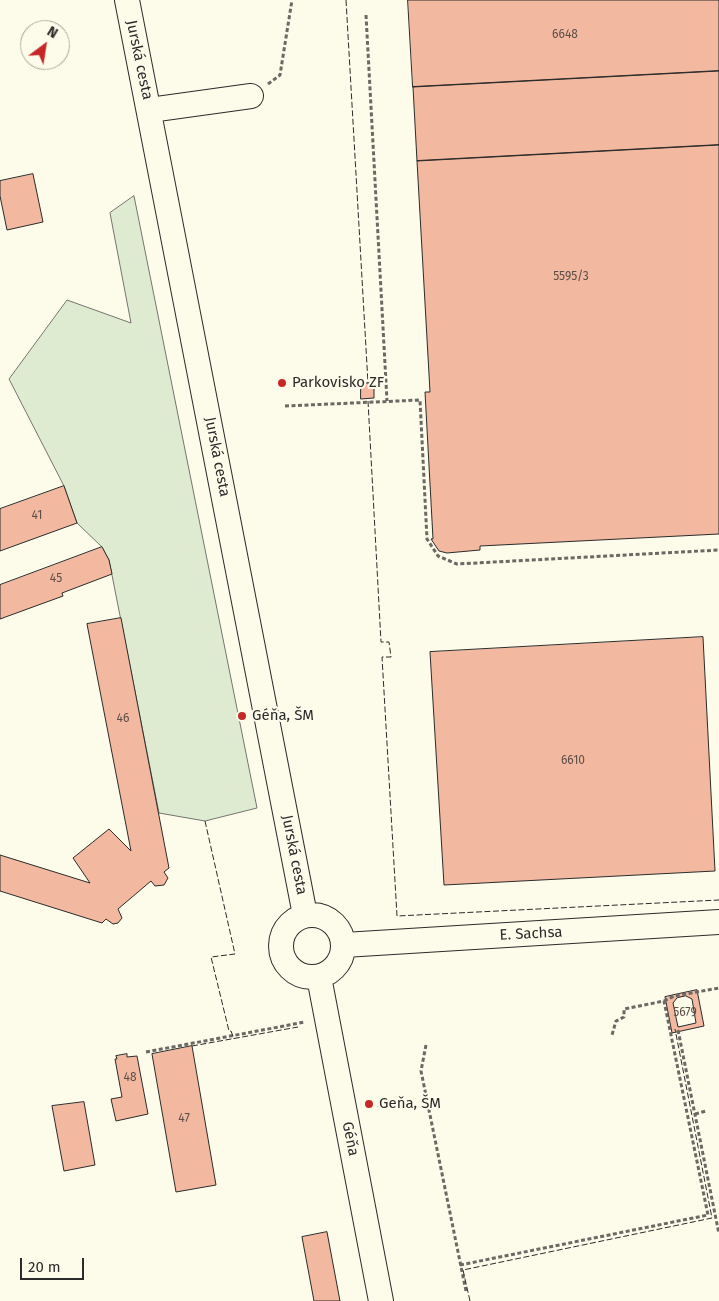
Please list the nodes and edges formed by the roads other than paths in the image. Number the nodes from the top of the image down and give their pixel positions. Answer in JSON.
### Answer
{"nodes":[{"id":1,"x":127,"y":0,"type":"edge"},
{"id":2,"x":251,"y":96,"type":"road end"},
{"id":3,"x":150,"y":110,"type":"junction"},
{"id":4,"x":305,"y":915,"type":"junction"},
{"id":5,"x":719,"y":922,"type":"edge"},
{"id":6,"x":344,"y":945,"type":"junction"},
{"id":7,"x":319,"y":977,"type":"junction"},
{"id":8,"x":381,"y":1301,"type":"edge"}],
"edges":[{"from":1,"to":3,"type":"street","name":"Jurská cesta"},
{"from":2,"to":3,"type":"street"},
{"from":3,"to":4,"type":"street","name":"Jurská cesta"},
{"from":4,"to":6,"type":"street"},
{"from":4,"to":7,"type":"street"},
{"from":5,"to":6,"type":"street","name":"E. Sachsa"},
{"from":6,"to":7,"type":"street"},
{"from":7,"to":8,"type":"street","name":"Géňa"}]}
